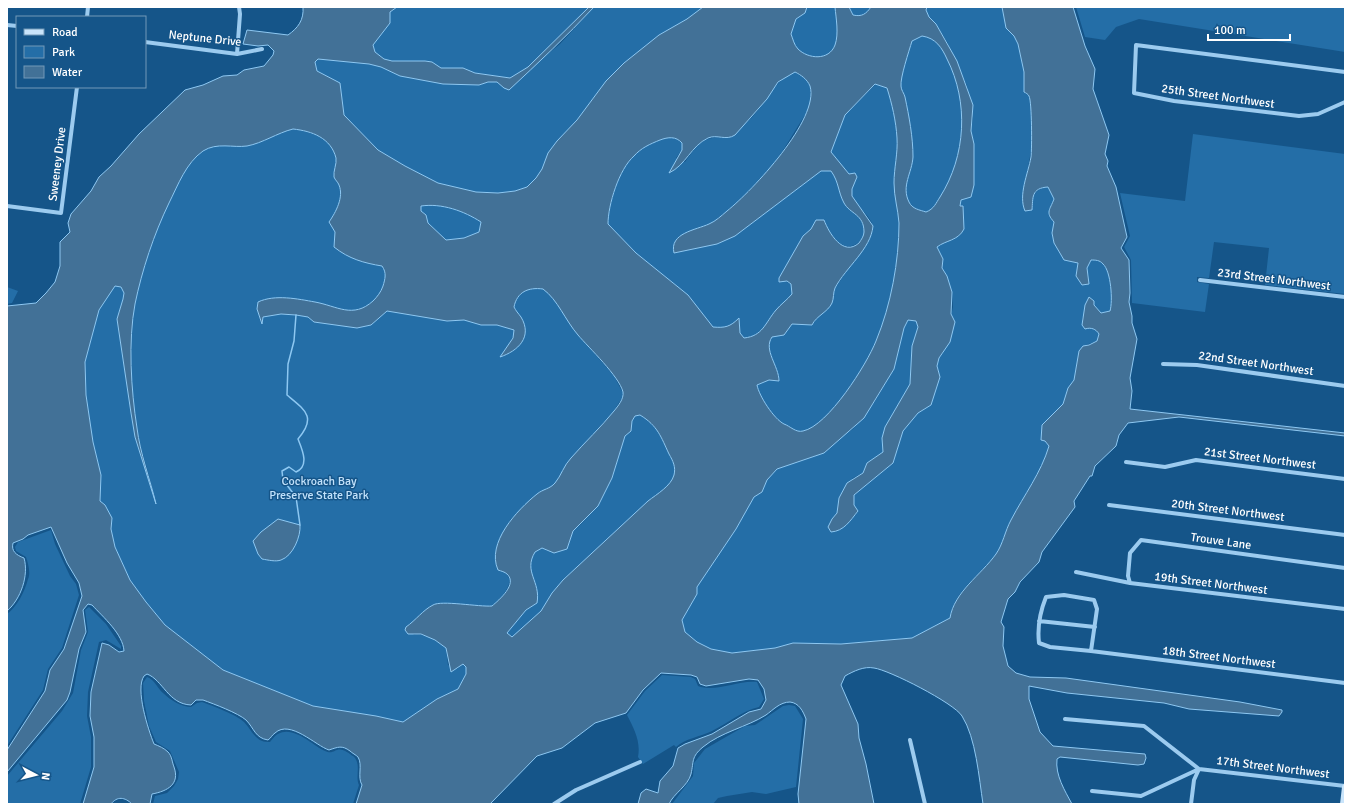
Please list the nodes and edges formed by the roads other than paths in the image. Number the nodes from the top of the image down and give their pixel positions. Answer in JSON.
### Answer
{"nodes":[{"id":1,"x":239,"y":7,"type":"edge"},
{"id":2,"x":146,"y":42,"type":"edge"},
{"id":3,"x":262,"y":49,"type":"dead end"},
{"id":4,"x":237,"y":54,"type":"junction"},
{"id":5,"x":1345,"y":72,"type":"edge"},
{"id":6,"x":77,"y":88,"type":"edge"},
{"id":7,"x":1345,"y":102,"type":"edge"},
{"id":8,"x":7,"y":206,"type":"edge"},
{"id":9,"x":1200,"y":280,"type":"dead end"},
{"id":10,"x":1345,"y":297,"type":"edge"},
{"id":11,"x":1164,"y":364,"type":"dead end"},
{"id":12,"x":1345,"y":386,"type":"edge"},
{"id":13,"x":1126,"y":462,"type":"dead end"},
{"id":14,"x":1345,"y":479,"type":"edge"},
{"id":15,"x":1109,"y":505,"type":"dead end"},
{"id":16,"x":1345,"y":535,"type":"edge"},
{"id":17,"x":1345,"y":568,"type":"edge"},
{"id":18,"x":1076,"y":572,"type":"dead end"},
{"id":19,"x":1130,"y":583,"type":"junction"},
{"id":20,"x":1345,"y":609,"type":"edge"},
{"id":21,"x":1039,"y":621,"type":"junction"},
{"id":22,"x":1095,"y":628,"type":"junction"},
{"id":23,"x":1091,"y":651,"type":"junction"},
{"id":24,"x":1345,"y":683,"type":"edge"},
{"id":25,"x":1065,"y":719,"type":"dead end"},
{"id":26,"x":910,"y":740,"type":"dead end"},
{"id":27,"x":640,"y":762,"type":"dead end"},
{"id":28,"x":1199,"y":769,"type":"junction"},
{"id":29,"x":1345,"y":786,"type":"edge"},
{"id":30,"x":1092,"y":791,"type":"dead end"},
{"id":31,"x":554,"y":804,"type":"edge"},
{"id":32,"x":925,"y":804,"type":"edge"},
{"id":33,"x":1191,"y":804,"type":"edge"},
{"id":34,"x":1343,"y":804,"type":"edge"}],
"edges":[{"from":1,"to":4,"type":"street"},
{"from":2,"to":4,"type":"street","name":"Neptune Drive"},
{"from":3,"to":4,"type":"street","name":"Neptune Drive"},
{"from":5,"to":7,"type":"street","name":"25th Street Northwest"},
{"from":6,"to":8,"type":"street","name":"Sweeney Drive"},
{"from":9,"to":10,"type":"street","name":"23rd Street Northwest"},
{"from":11,"to":12,"type":"street","name":"22nd Street Northwest"},
{"from":13,"to":14,"type":"street","name":"21st Street Northwest"},
{"from":15,"to":16,"type":"street","name":"20th Street Northwest"},
{"from":17,"to":19,"type":"street","name":"Trouve Lane"},
{"from":18,"to":19,"type":"street","name":"19th Street Northwest"},
{"from":19,"to":20,"type":"street","name":"19th Street Northwest"},
{"from":21,"to":22,"type":"street"},
{"from":21,"to":22,"type":"street"},
{"from":21,"to":23,"type":"street","name":"18th Street Northwest"},
{"from":22,"to":23,"type":"street"},
{"from":23,"to":24,"type":"street","name":"18th Street Northwest"},
{"from":25,"to":28,"type":"street"},
{"from":26,"to":32,"type":"street"},
{"from":27,"to":31,"type":"street"},
{"from":28,"to":29,"type":"street","name":"17th Street Northwest"},
{"from":28,"to":30,"type":"street"},
{"from":28,"to":33,"type":"street"},
{"from":29,"to":34,"type":"street"}]}
